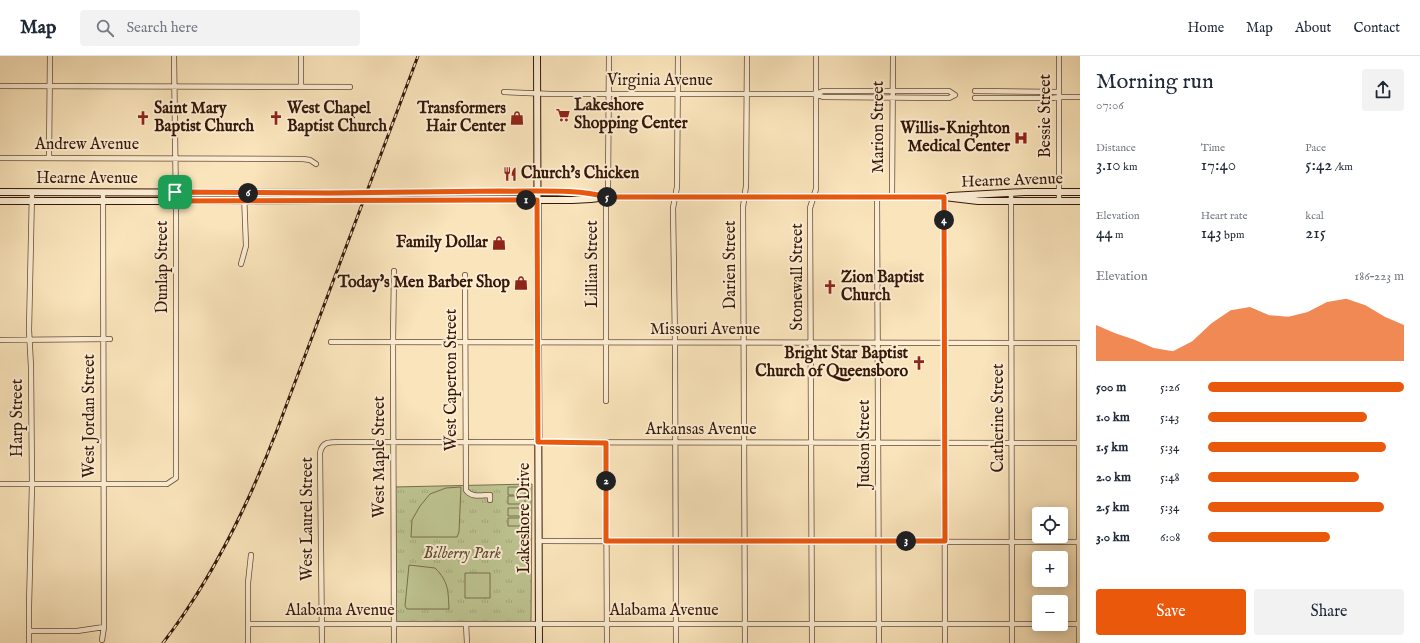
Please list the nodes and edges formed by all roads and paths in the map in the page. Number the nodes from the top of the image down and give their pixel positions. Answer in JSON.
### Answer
{"nodes":[{"id":1,"x":50,"y":56,"type":"edge"},
{"id":2,"x":174,"y":56,"type":"edge"},
{"id":3,"x":301,"y":56,"type":"edge"},
{"id":4,"x":538,"y":56,"type":"edge"},
{"id":5,"x":609,"y":56,"type":"edge"},
{"id":6,"x":678,"y":56,"type":"edge"},
{"id":7,"x":747,"y":56,"type":"edge"},
{"id":8,"x":816,"y":56,"type":"edge"},
{"id":9,"x":893,"y":56,"type":"edge"},
{"id":10,"x":1059,"y":56,"type":"edge"},
{"id":11,"x":0,"y":86,"type":"edge"},
{"id":12,"x":50,"y":86,"type":"junction"},
{"id":13,"x":174,"y":86,"type":"junction"},
{"id":14,"x":301,"y":87,"type":"junction"},
{"id":15,"x":350,"y":87,"type":"dead end"},
{"id":16,"x":892,"y":91,"type":"junction"},
{"id":17,"x":975,"y":91,"type":"dead end"},
{"id":18,"x":504,"y":92,"type":"dead end"},
{"id":19,"x":538,"y":93,"type":"junction"},
{"id":20,"x":609,"y":94,"type":"junction"},
{"id":21,"x":678,"y":94,"type":"junction"},
{"id":22,"x":747,"y":94,"type":"junction"},
{"id":23,"x":816,"y":94,"type":"junction"},
{"id":24,"x":1059,"y":94,"type":"junction"},
{"id":25,"x":1080,"y":97,"type":"edge"},
{"id":26,"x":892,"y":98,"type":"junction"},
{"id":27,"x":975,"y":98,"type":"dead end"},
{"id":28,"x":0,"y":158,"type":"edge"},
{"id":29,"x":49,"y":158,"type":"junction"},
{"id":30,"x":175,"y":158,"type":"junction"},
{"id":31,"x":316,"y":164,"type":"dead end"},
{"id":32,"x":470,"y":191,"type":"junction"},
{"id":33,"x":0,"y":192,"type":"edge"},
{"id":34,"x":32,"y":192,"type":"junction"},
{"id":35,"x":48,"y":192,"type":"junction"},
{"id":36,"x":103,"y":192,"type":"junction"},
{"id":37,"x":175,"y":192,"type":"junction"},
{"id":38,"x":537,"y":192,"type":"junction"},
{"id":39,"x":1059,"y":192,"type":"junction"},
{"id":40,"x":1080,"y":192,"type":"edge"},
{"id":41,"x":244,"y":193,"type":"junction"},
{"id":42,"x":1011,"y":193,"type":"junction"},
{"id":43,"x":606,"y":197,"type":"junction"},
{"id":44,"x":675,"y":197,"type":"junction"},
{"id":45,"x":745,"y":197,"type":"junction"},
{"id":46,"x":813,"y":197,"type":"junction"},
{"id":47,"x":878,"y":197,"type":"junction"},
{"id":48,"x":892,"y":197,"type":"junction"},
{"id":49,"x":944,"y":197,"type":"junction"},
{"id":50,"x":469,"y":200,"type":"junction"},
{"id":51,"x":537,"y":200,"type":"junction"},
{"id":52,"x":0,"y":201,"type":"edge"},
{"id":53,"x":32,"y":201,"type":"junction"},
{"id":54,"x":47,"y":201,"type":"junction"},
{"id":55,"x":103,"y":201,"type":"junction"},
{"id":56,"x":175,"y":201,"type":"junction"},
{"id":57,"x":1011,"y":201,"type":"junction"},
{"id":58,"x":1059,"y":201,"type":"junction"},
{"id":59,"x":1080,"y":201,"type":"edge"},
{"id":60,"x":244,"y":202,"type":"junction"},
{"id":61,"x":241,"y":264,"type":"dead end"},
{"id":62,"x":394,"y":271,"type":"dead end"},
{"id":63,"x":465,"y":276,"type":"dead end"},
{"id":64,"x":30,"y":339,"type":"junction"},
{"id":65,"x":0,"y":340,"type":"edge"},
{"id":66,"x":103,"y":340,"type":"junction"},
{"id":67,"x":110,"y":340,"type":"dead end"},
{"id":68,"x":331,"y":342,"type":"dead end"},
{"id":69,"x":393,"y":342,"type":"junction"},
{"id":70,"x":466,"y":342,"type":"junction"},
{"id":71,"x":538,"y":342,"type":"junction"},
{"id":72,"x":606,"y":342,"type":"junction"},
{"id":73,"x":675,"y":342,"type":"junction"},
{"id":74,"x":744,"y":343,"type":"junction"},
{"id":75,"x":811,"y":343,"type":"junction"},
{"id":76,"x":878,"y":343,"type":"junction"},
{"id":77,"x":945,"y":343,"type":"junction"},
{"id":78,"x":1012,"y":343,"type":"junction"},
{"id":79,"x":1079,"y":343,"type":"edge"},
{"id":80,"x":606,"y":401,"type":"dead end"},
{"id":81,"x":466,"y":442,"type":"junction"},
{"id":82,"x":538,"y":442,"type":"junction"},
{"id":83,"x":675,"y":442,"type":"junction"},
{"id":84,"x":744,"y":442,"type":"junction"},
{"id":85,"x":393,"y":443,"type":"junction"},
{"id":86,"x":606,"y":443,"type":"junction"},
{"id":87,"x":811,"y":443,"type":"junction"},
{"id":88,"x":878,"y":443,"type":"junction"},
{"id":89,"x":945,"y":443,"type":"junction"},
{"id":90,"x":1012,"y":443,"type":"junction"},
{"id":91,"x":1079,"y":443,"type":"edge"},
{"id":92,"x":323,"y":444,"type":"joint"},
{"id":93,"x":0,"y":484,"type":"edge"},
{"id":94,"x":32,"y":484,"type":"junction"},
{"id":95,"x":103,"y":484,"type":"junction"},
{"id":96,"x":490,"y":500,"type":"dead end"},
{"id":97,"x":538,"y":541,"type":"junction"},
{"id":98,"x":606,"y":541,"type":"junction"},
{"id":99,"x":676,"y":541,"type":"junction"},
{"id":100,"x":878,"y":541,"type":"junction"},
{"id":101,"x":945,"y":541,"type":"junction"},
{"id":102,"x":744,"y":542,"type":"junction"},
{"id":103,"x":812,"y":542,"type":"junction"},
{"id":104,"x":1012,"y":542,"type":"junction"},
{"id":105,"x":1080,"y":542,"type":"edge"},
{"id":106,"x":251,"y":555,"type":"dead end"},
{"id":107,"x":538,"y":623,"type":"junction"},
{"id":108,"x":607,"y":623,"type":"junction"},
{"id":109,"x":879,"y":623,"type":"junction"},
{"id":110,"x":248,"y":624,"type":"junction"},
{"id":111,"x":321,"y":624,"type":"junction"},
{"id":112,"x":394,"y":624,"type":"junction"},
{"id":113,"x":466,"y":624,"type":"junction"},
{"id":114,"x":676,"y":624,"type":"junction"},
{"id":115,"x":745,"y":624,"type":"junction"},
{"id":116,"x":812,"y":624,"type":"junction"},
{"id":117,"x":945,"y":624,"type":"junction"},
{"id":118,"x":1012,"y":624,"type":"junction"},
{"id":119,"x":1080,"y":624,"type":"edge"},
{"id":120,"x":104,"y":627,"type":"junction"},
{"id":121,"x":29,"y":631,"type":"junction"},
{"id":122,"x":102,"y":640,"type":"dead end"},
{"id":123,"x":29,"y":643,"type":"edge"},
{"id":124,"x":248,"y":643,"type":"edge"},
{"id":125,"x":322,"y":643,"type":"edge"},
{"id":126,"x":394,"y":643,"type":"edge"},
{"id":127,"x":467,"y":643,"type":"edge"},
{"id":128,"x":539,"y":643,"type":"edge"},
{"id":129,"x":607,"y":643,"type":"edge"},
{"id":130,"x":676,"y":643,"type":"edge"},
{"id":131,"x":745,"y":643,"type":"edge"},
{"id":132,"x":812,"y":643,"type":"edge"},
{"id":133,"x":879,"y":643,"type":"edge"},
{"id":134,"x":946,"y":643,"type":"edge"},
{"id":135,"x":1012,"y":643,"type":"edge"},
{"id":136,"x":1079,"y":643,"type":"edge"}],
"edges":[{"from":1,"to":12,"type":"street"},
{"from":2,"to":13,"type":"street","name":"Dunlap Street"},
{"from":3,"to":14,"type":"street"},
{"from":4,"to":19,"type":"main road","name":"Lakeshore Drive"},
{"from":5,"to":20,"type":"street","name":"Lillian Street"},
{"from":6,"to":21,"type":"street"},
{"from":7,"to":22,"type":"street","name":"Darien Street"},
{"from":8,"to":23,"type":"street","name":"Stonewall Street"},
{"from":9,"to":16,"type":"street","name":"Marion Street"},
{"from":10,"to":24,"type":"street","name":"Bessie Street"},
{"from":11,"to":12,"type":"street"},
{"from":12,"to":13,"type":"street"},
{"from":12,"to":29,"type":"street"},
{"from":13,"to":14,"type":"street"},
{"from":13,"to":30,"type":"street","name":"Dunlap Street"},
{"from":14,"to":15,"type":"street"},
{"from":16,"to":23,"type":"street","name":"Virginia Avenue"},
{"from":16,"to":26,"type":"street","name":"Marion Street"},
{"from":16,"to":26,"type":"street","name":"Virginia Avenue"},
{"from":17,"to":24,"type":"street"},
{"from":18,"to":19,"type":"street","name":"Virginia Avenue"},
{"from":19,"to":20,"type":"street","name":"Virginia Avenue"},
{"from":19,"to":38,"type":"main road","name":"Lakeshore Drive"},
{"from":20,"to":21,"type":"street","name":"Virginia Avenue"},
{"from":20,"to":43,"type":"street","name":"Lillian Street"},
{"from":21,"to":22,"type":"street","name":"Virginia Avenue"},
{"from":21,"to":44,"type":"street"},
{"from":22,"to":23,"type":"street","name":"Virginia Avenue"},
{"from":22,"to":45,"type":"street","name":"Darien Street"},
{"from":23,"to":26,"type":"street","name":"Virginia Avenue"},
{"from":23,"to":46,"type":"street","name":"Stonewall Street"},
{"from":24,"to":25,"type":"street"},
{"from":24,"to":27,"type":"street"},
{"from":24,"to":39,"type":"street","name":"Bessie Street"},
{"from":26,"to":48,"type":"street","name":"Marion Street"},
{"from":28,"to":29,"type":"street","name":"Andrew Avenue"},
{"from":29,"to":30,"type":"street","name":"Andrew Avenue"},
{"from":30,"to":31,"type":"street","name":"Andrew Avenue"},
{"from":30,"to":37,"type":"street","name":"Dunlap Street"},
{"from":32,"to":38,"type":"main road","name":"Hearne Avenue"},
{"from":32,"to":41,"type":"main road","name":"Hearne Avenue","bridge":true},
{"from":32,"to":50,"type":"main road"},
{"from":33,"to":34,"type":"main road","name":"Hearne Avenue"},
{"from":34,"to":35,"type":"main road","name":"Hearne Avenue"},
{"from":34,"to":53,"type":"street","name":"Harp Street"},
{"from":35,"to":36,"type":"main road","name":"Hearne Avenue"},
{"from":35,"to":54,"type":"street"},
{"from":36,"to":37,"type":"main road","name":"Hearne Avenue"},
{"from":36,"to":55,"type":"street","name":"West Jordan Street"},
{"from":37,"to":41,"type":"main road","name":"Hearne Avenue"},
{"from":37,"to":56,"type":"street","name":"Dunlap Street"},
{"from":38,"to":43,"type":"main road","name":"Hearne Avenue"},
{"from":38,"to":51,"type":"main road","name":"Lakeshore Drive"},
{"from":39,"to":40,"type":"main road","name":"Hearne Avenue"},
{"from":39,"to":42,"type":"main road","name":"Hearne Avenue"},
{"from":39,"to":58,"type":"street","name":"Bessie Street"},
{"from":41,"to":60,"type":"street"},
{"from":42,"to":49,"type":"main road","name":"Hearne Avenue"},
{"from":42,"to":57,"type":"street","name":"Catherine Street"},
{"from":43,"to":44,"type":"main road","name":"Hearne Avenue"},
{"from":43,"to":51,"type":"main road","name":"Hearne Avenue"},
{"from":43,"to":72,"type":"street","name":"Lillian Street"},
{"from":44,"to":45,"type":"main road","name":"Hearne Avenue"},
{"from":44,"to":73,"type":"street"},
{"from":45,"to":46,"type":"main road","name":"Hearne Avenue"},
{"from":45,"to":74,"type":"street","name":"Darien Street"},
{"from":46,"to":47,"type":"main road","name":"Hearne Avenue"},
{"from":46,"to":75,"type":"street","name":"Stonewall Street"},
{"from":47,"to":48,"type":"main road","name":"Hearne Avenue"},
{"from":47,"to":76,"type":"street","name":"Judson Street"},
{"from":48,"to":49,"type":"main road","name":"Hearne Avenue"},
{"from":49,"to":57,"type":"main road","name":"Hearne Avenue"},
{"from":49,"to":77,"type":"street"},
{"from":50,"to":51,"type":"main road","name":"Hearne Avenue"},
{"from":50,"to":60,"type":"main road","name":"Hearne Avenue","bridge":true},
{"from":51,"to":71,"type":"main road","name":"Lakeshore Drive"},
{"from":52,"to":53,"type":"main road","name":"Hearne Avenue"},
{"from":53,"to":54,"type":"main road","name":"Hearne Avenue"},
{"from":53,"to":64,"type":"street","name":"Harp Street"},
{"from":54,"to":55,"type":"main road","name":"Hearne Avenue"},
{"from":55,"to":56,"type":"main road","name":"Hearne Avenue"},
{"from":55,"to":66,"type":"street","name":"West Jordan Street"},
{"from":56,"to":60,"type":"main road","name":"Hearne Avenue"},
{"from":56,"to":95,"type":"street","name":"Dunlap Street"},
{"from":57,"to":58,"type":"main road","name":"Hearne Avenue"},
{"from":57,"to":78,"type":"street","name":"Catherine Street"},
{"from":58,"to":59,"type":"main road","name":"Hearne Avenue"},
{"from":60,"to":61,"type":"street"},
{"from":62,"to":69,"type":"street","name":"West Maple Street"},
{"from":63,"to":70,"type":"street","name":"West Caperton Street"},
{"from":64,"to":65,"type":"street"},
{"from":64,"to":66,"type":"street"},
{"from":64,"to":94,"type":"street","name":"Harp Street"},
{"from":66,"to":67,"type":"street"},
{"from":66,"to":95,"type":"street","name":"West Jordan Street"},
{"from":68,"to":69,"type":"street","name":"Missouri Avenue"},
{"from":69,"to":70,"type":"street","name":"Missouri Avenue"},
{"from":69,"to":85,"type":"street","name":"West Maple Street"},
{"from":70,"to":71,"type":"street","name":"Missouri Avenue"},
{"from":70,"to":81,"type":"street","name":"West Caperton Street"},
{"from":71,"to":72,"type":"street","name":"Missouri Avenue"},
{"from":71,"to":82,"type":"main road","name":"Lakeshore Drive"},
{"from":72,"to":73,"type":"street","name":"Missouri Avenue"},
{"from":72,"to":80,"type":"street","name":"Lillian Street"},
{"from":73,"to":74,"type":"street","name":"Missouri Avenue"},
{"from":73,"to":83,"type":"street"},
{"from":74,"to":75,"type":"street","name":"Missouri Avenue"},
{"from":74,"to":84,"type":"street","name":"Darien Street"},
{"from":75,"to":76,"type":"street","name":"Missouri Avenue"},
{"from":75,"to":87,"type":"street","name":"Stonewall Street"},
{"from":76,"to":77,"type":"street","name":"Missouri Avenue"},
{"from":76,"to":88,"type":"street","name":"Judson Street"},
{"from":77,"to":78,"type":"street","name":"Missouri Avenue"},
{"from":77,"to":89,"type":"street"},
{"from":78,"to":79,"type":"street","name":"Missouri Avenue"},
{"from":78,"to":90,"type":"street","name":"Catherine Street"},
{"from":79,"to":91,"type":"street"},
{"from":81,"to":82,"type":"street","name":"Arkansas Avenue"},
{"from":81,"to":85,"type":"street","name":"Arkansas Avenue"},
{"from":81,"to":96,"type":"street","name":"West Caperton Street"},
{"from":82,"to":86,"type":"street","name":"Arkansas Avenue"},
{"from":82,"to":97,"type":"main road","name":"Lakeshore Drive"},
{"from":83,"to":84,"type":"street","name":"Arkansas Avenue"},
{"from":83,"to":86,"type":"street","name":"Arkansas Avenue"},
{"from":83,"to":99,"type":"street"},
{"from":84,"to":87,"type":"street","name":"Arkansas Avenue"},
{"from":84,"to":102,"type":"street","name":"Darien Street"},
{"from":85,"to":92,"type":"street","name":"Arkansas Avenue"},
{"from":85,"to":112,"type":"street","name":"West Maple Street"},
{"from":86,"to":98,"type":"street"},
{"from":87,"to":88,"type":"street","name":"Arkansas Avenue"},
{"from":87,"to":103,"type":"street","name":"Stonewall Street"},
{"from":88,"to":89,"type":"street","name":"Arkansas Avenue"},
{"from":88,"to":100,"type":"street","name":"Judson Street"},
{"from":89,"to":90,"type":"street","name":"Arkansas Avenue"},
{"from":89,"to":101,"type":"street"},
{"from":90,"to":91,"type":"street","name":"Arkansas Avenue"},
{"from":90,"to":104,"type":"street","name":"Catherine Street"},
{"from":91,"to":105,"type":"street"},
{"from":92,"to":111,"type":"street","name":"West Laurel Street"},
{"from":93,"to":94,"type":"street"},
{"from":94,"to":95,"type":"street"},
{"from":94,"to":121,"type":"street","name":"Harp Street"},
{"from":95,"to":120,"type":"street","name":"West Jordan Street"},
{"from":97,"to":98,"type":"street"},
{"from":97,"to":107,"type":"main road","name":"Lakeshore Drive"},
{"from":98,"to":99,"type":"street"},
{"from":98,"to":108,"type":"street"},
{"from":99,"to":102,"type":"street"},
{"from":99,"to":114,"type":"street"},
{"from":100,"to":101,"type":"street"},
{"from":100,"to":103,"type":"street"},
{"from":100,"to":109,"type":"street","name":"Judson Street"},
{"from":101,"to":104,"type":"street"},
{"from":101,"to":117,"type":"street"},
{"from":102,"to":103,"type":"street"},
{"from":102,"to":115,"type":"street","name":"Darien Street"},
{"from":103,"to":116,"type":"street","name":"Stonewall Street"},
{"from":104,"to":105,"type":"street"},
{"from":104,"to":118,"type":"street","name":"Catherine Street"},
{"from":105,"to":119,"type":"street"},
{"from":106,"to":110,"type":"street"},
{"from":107,"to":108,"type":"street","name":"Alabama Avenue"},
{"from":107,"to":113,"type":"street","name":"Alabama Avenue"},
{"from":107,"to":128,"type":"main road","name":"Lakeshore Drive"},
{"from":108,"to":114,"type":"street","name":"Alabama Avenue"},
{"from":108,"to":129,"type":"street"},
{"from":109,"to":116,"type":"street","name":"Alabama Avenue"},
{"from":109,"to":117,"type":"street","name":"Alabama Avenue"},
{"from":109,"to":133,"type":"street","name":"Judson Street"},
{"from":110,"to":111,"type":"street","name":"Alabama Avenue"},
{"from":110,"to":124,"type":"street"},
{"from":111,"to":112,"type":"street","name":"Alabama Avenue"},
{"from":111,"to":125,"type":"street","name":"West Laurel Street"},
{"from":112,"to":113,"type":"street","name":"Alabama Avenue"},
{"from":112,"to":126,"type":"street","name":"West Maple Street"},
{"from":113,"to":127,"type":"street"},
{"from":114,"to":115,"type":"street","name":"Alabama Avenue"},
{"from":114,"to":130,"type":"street"},
{"from":115,"to":116,"type":"street","name":"Alabama Avenue"},
{"from":115,"to":131,"type":"street","name":"Darien Street"},
{"from":116,"to":132,"type":"street","name":"Stonewall Street"},
{"from":117,"to":118,"type":"street","name":"Alabama Avenue"},
{"from":117,"to":134,"type":"street"},
{"from":118,"to":119,"type":"street","name":"Alabama Avenue"},
{"from":118,"to":135,"type":"street","name":"Catherine Street"},
{"from":119,"to":136,"type":"street"},
{"from":120,"to":121,"type":"street"},
{"from":120,"to":122,"type":"street","name":"West Jordan Street"},
{"from":121,"to":123,"type":"street","name":"Harp Street"}]}
